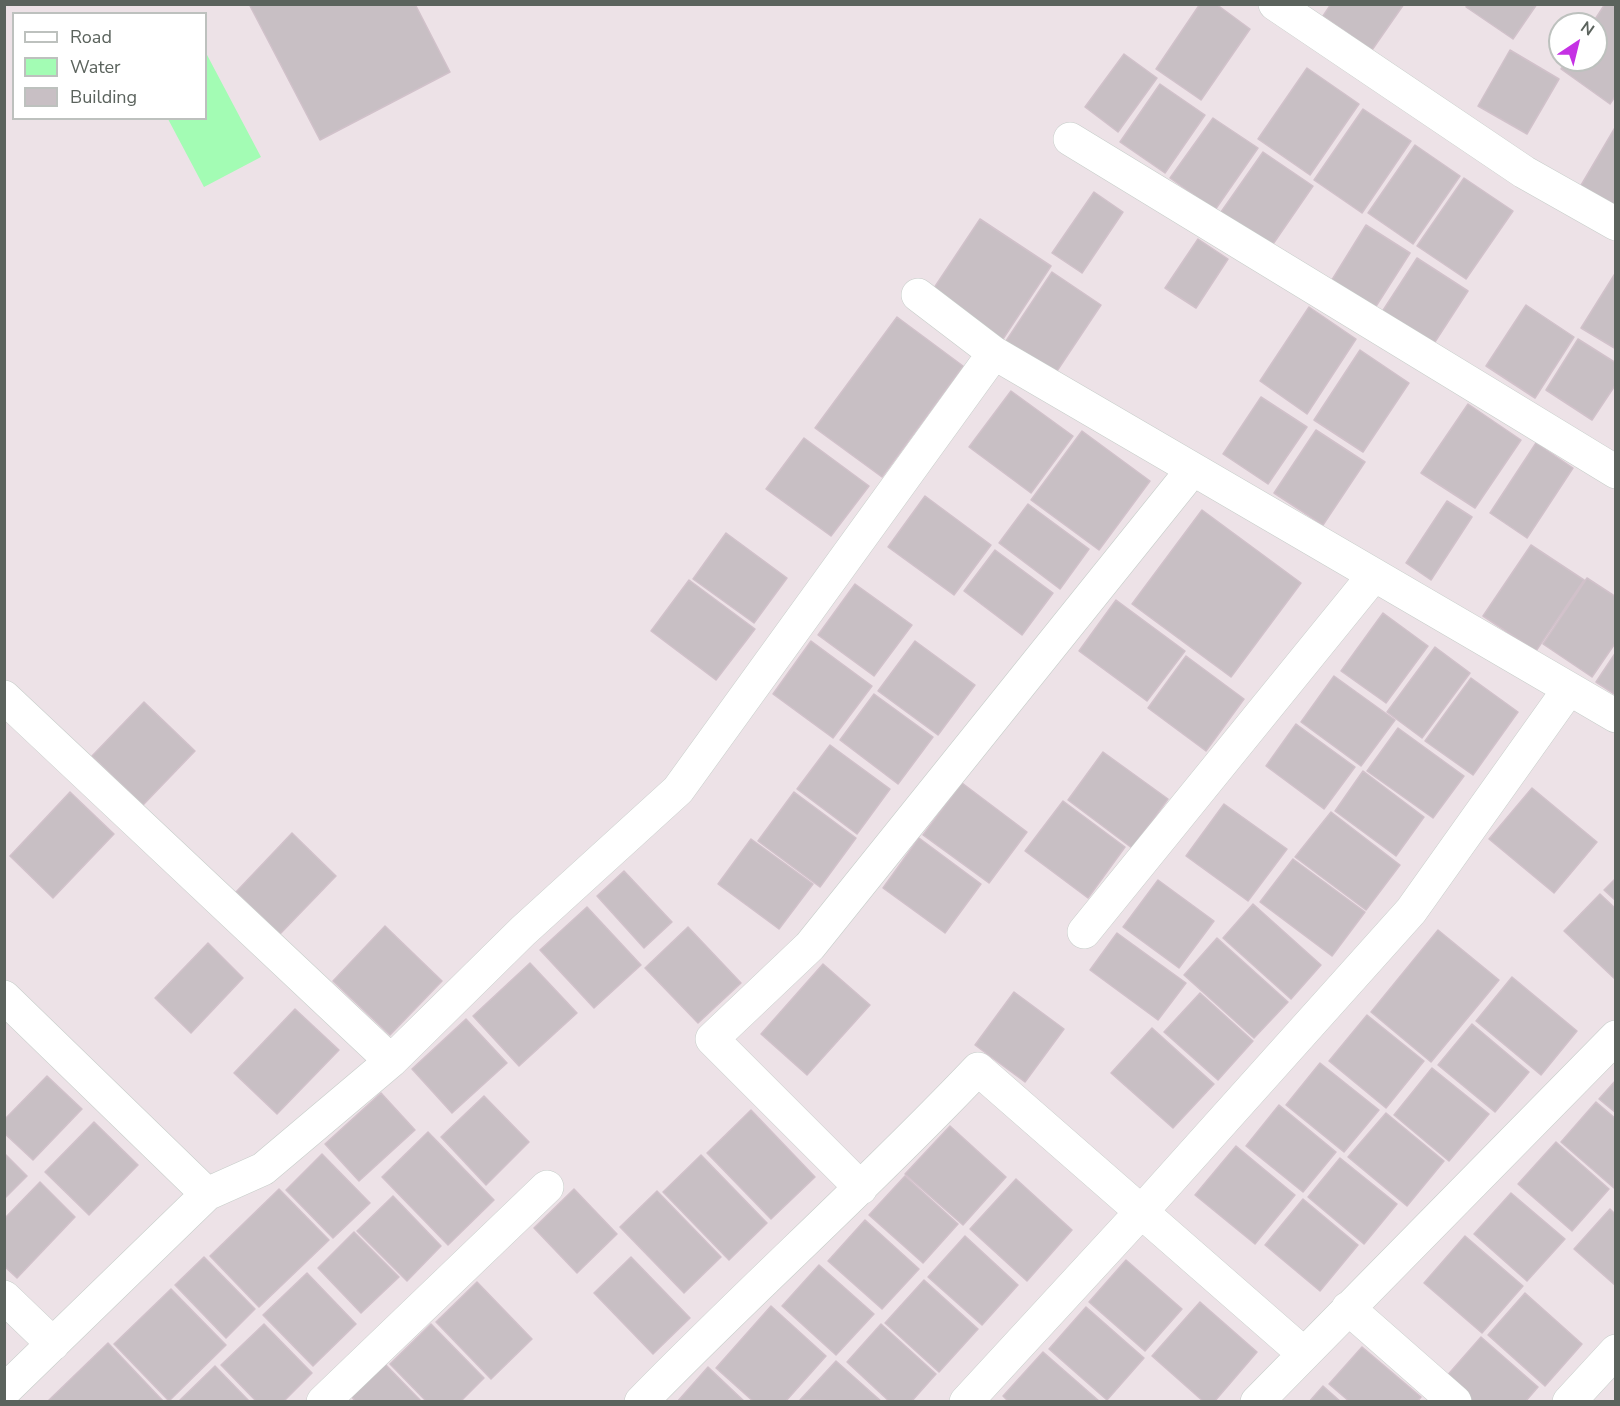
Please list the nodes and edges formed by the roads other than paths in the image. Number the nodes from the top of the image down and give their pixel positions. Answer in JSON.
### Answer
{"nodes":[{"id":1,"x":1275,"y":4,"type":"edge"},
{"id":2,"x":1070,"y":139,"type":"dead end"},
{"id":3,"x":1616,"y":224,"type":"edge"},
{"id":4,"x":918,"y":296,"type":"dead end"},
{"id":5,"x":993,"y":353,"type":"junction"},
{"id":6,"x":1193,"y":470,"type":"junction"},
{"id":7,"x":1616,"y":472,"type":"edge"},
{"id":8,"x":1374,"y":574,"type":"junction"},
{"id":9,"x":1569,"y":689,"type":"junction"},
{"id":10,"x":4,"y":697,"type":"edge"},
{"id":11,"x":1616,"y":716,"type":"edge"},
{"id":12,"x":1084,"y":932,"type":"dead end"},
{"id":13,"x":4,"y":997,"type":"edge"},
{"id":14,"x":1616,"y":1037,"type":"edge"},
{"id":15,"x":391,"y":1061,"type":"junction"},
{"id":16,"x":547,"y":1187,"type":"dead end"},
{"id":17,"x":861,"y":1188,"type":"junction"},
{"id":18,"x":207,"y":1194,"type":"junction"},
{"id":19,"x":1142,"y":1211,"type":"junction"},
{"id":20,"x":4,"y":1297,"type":"edge"},
{"id":21,"x":1348,"y":1308,"type":"junction"},
{"id":22,"x":53,"y":1344,"type":"junction"},
{"id":23,"x":1616,"y":1351,"type":"edge"},
{"id":24,"x":1303,"y":1353,"type":"junction"},
{"id":25,"x":4,"y":1391,"type":"edge"},
{"id":26,"x":323,"y":1401,"type":"edge"},
{"id":27,"x":641,"y":1401,"type":"edge"},
{"id":28,"x":966,"y":1401,"type":"edge"},
{"id":29,"x":1257,"y":1401,"type":"edge"},
{"id":30,"x":1455,"y":1401,"type":"edge"},
{"id":31,"x":1569,"y":1401,"type":"edge"}],
"edges":[{"from":1,"to":3,"type":"street"},
{"from":2,"to":7,"type":"street"},
{"from":4,"to":5,"type":"street"},
{"from":5,"to":6,"type":"street"},
{"from":5,"to":15,"type":"street"},
{"from":6,"to":8,"type":"street"},
{"from":6,"to":17,"type":"street"},
{"from":8,"to":9,"type":"street"},
{"from":8,"to":12,"type":"street"},
{"from":9,"to":11,"type":"street"},
{"from":9,"to":19,"type":"street"},
{"from":10,"to":15,"type":"street"},
{"from":13,"to":18,"type":"street"},
{"from":14,"to":21,"type":"street"},
{"from":15,"to":18,"type":"street"},
{"from":16,"to":26,"type":"street"},
{"from":17,"to":19,"type":"street"},
{"from":17,"to":27,"type":"street"},
{"from":18,"to":22,"type":"street"},
{"from":19,"to":24,"type":"street"},
{"from":19,"to":28,"type":"street"},
{"from":20,"to":22,"type":"street"},
{"from":21,"to":24,"type":"street"},
{"from":21,"to":30,"type":"street"},
{"from":22,"to":25,"type":"street"},
{"from":23,"to":31,"type":"street"},
{"from":24,"to":29,"type":"street"}]}
